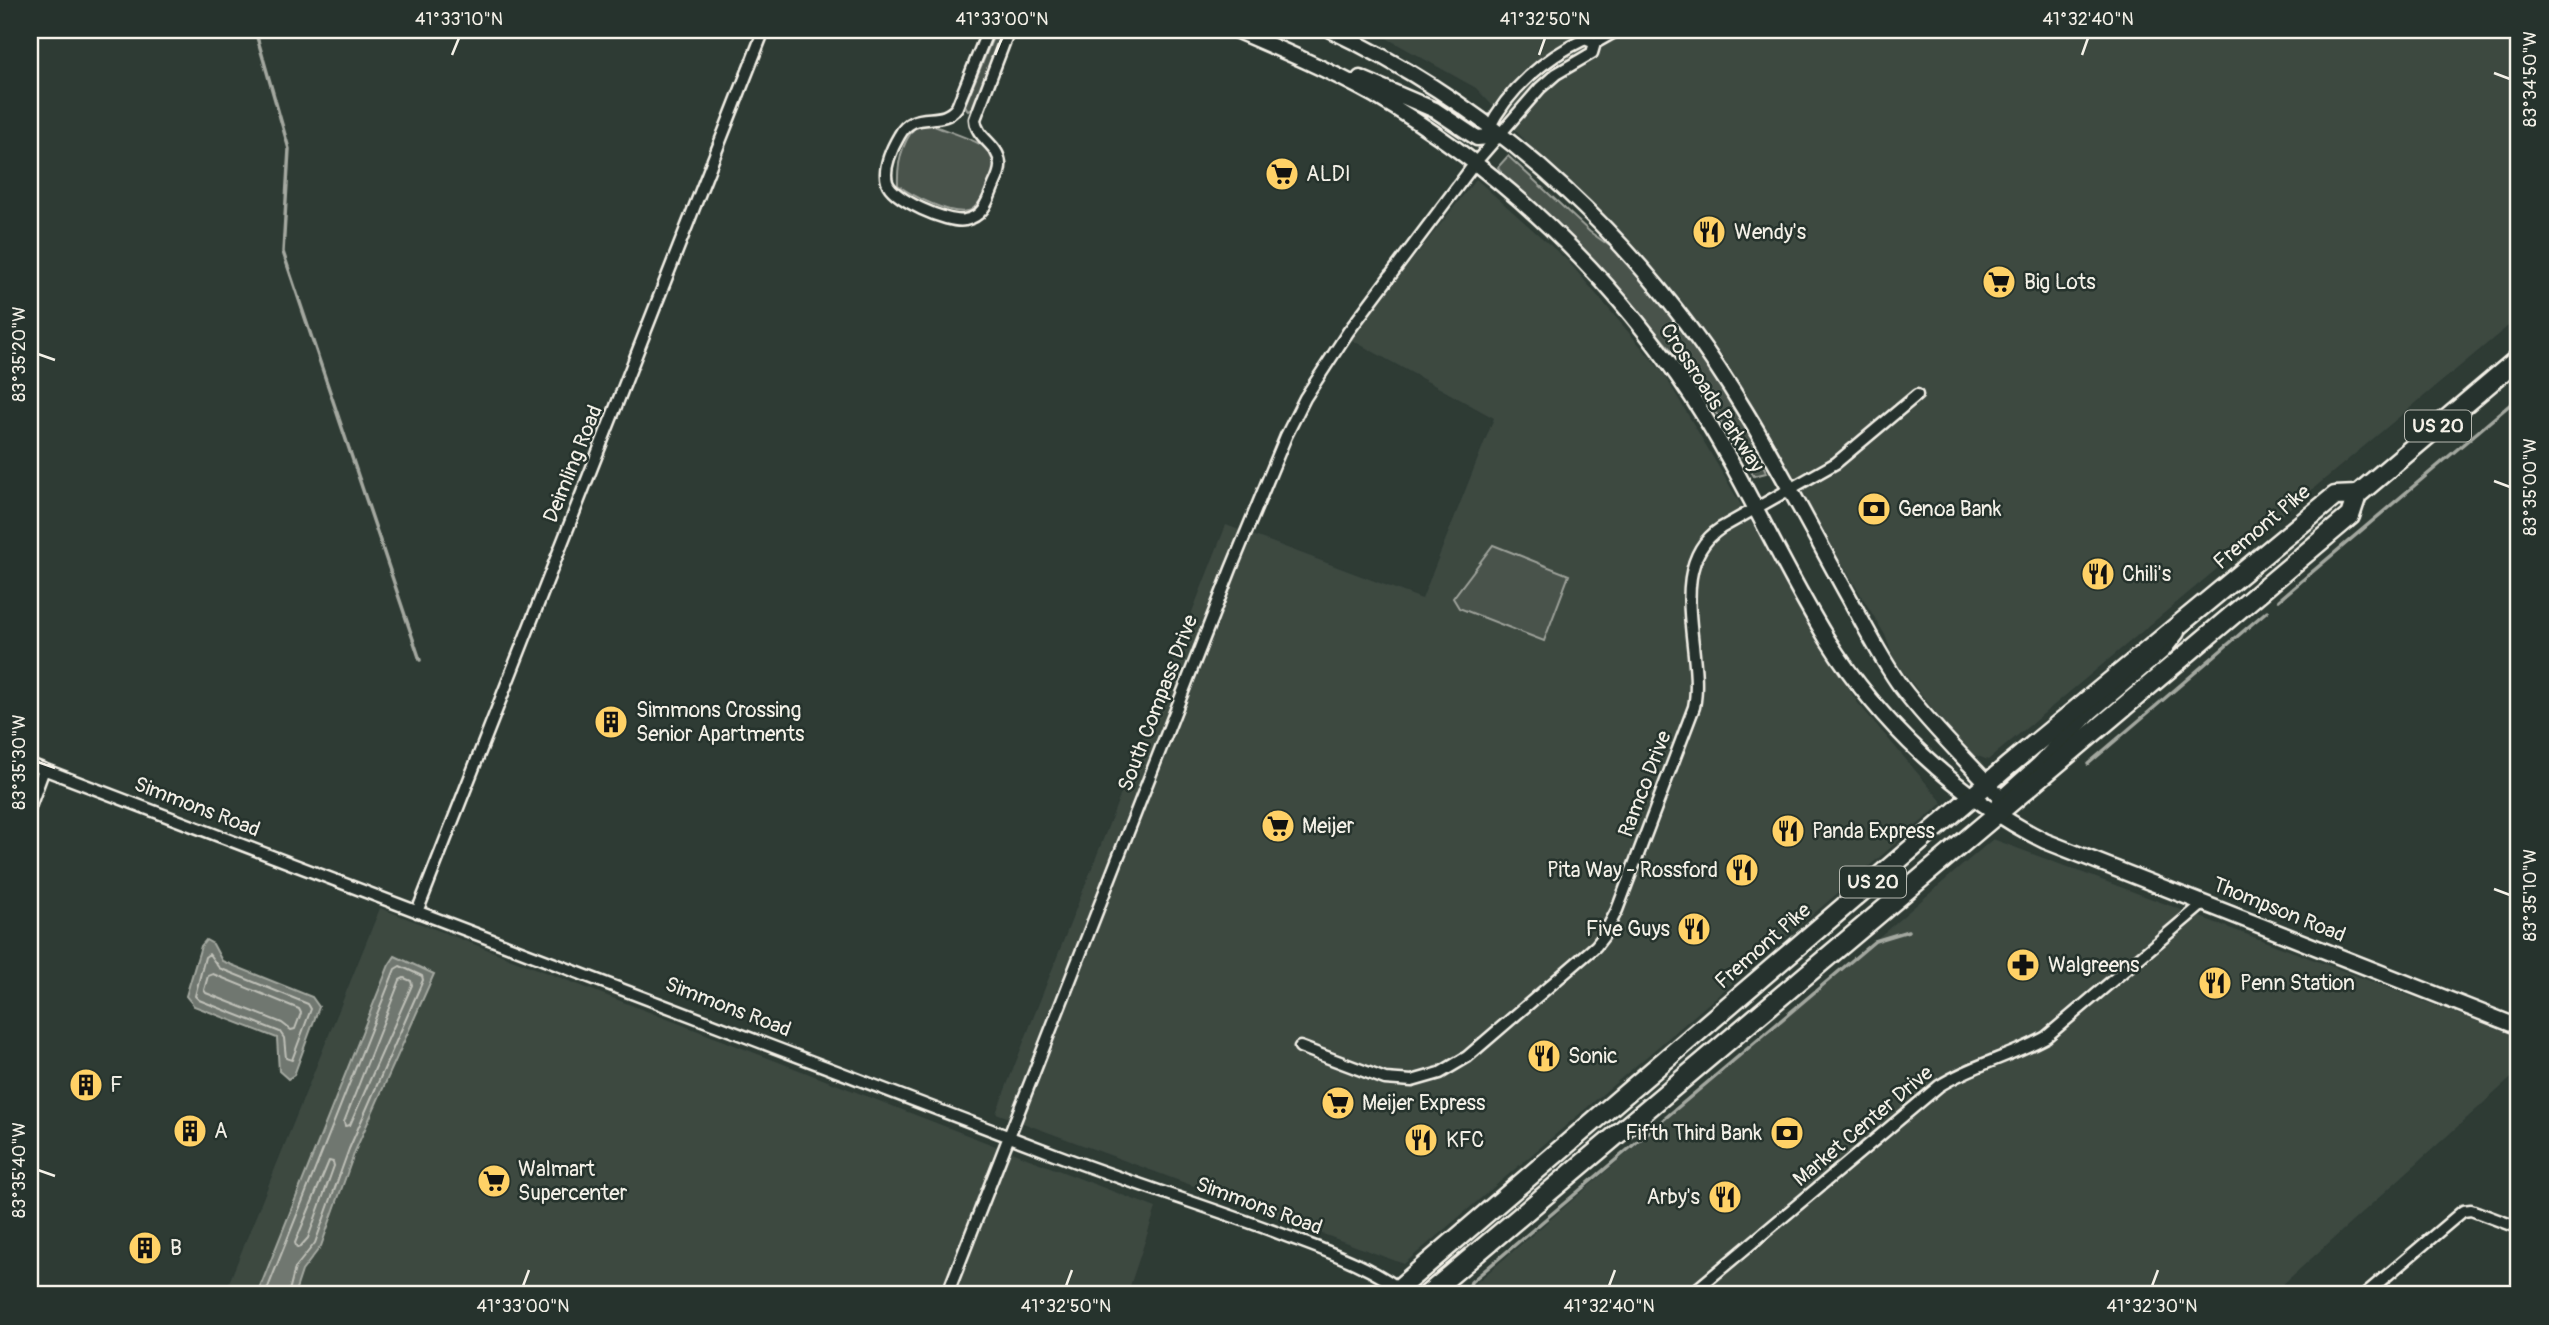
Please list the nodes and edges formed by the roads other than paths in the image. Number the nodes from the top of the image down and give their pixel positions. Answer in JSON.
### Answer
{"nodes":[{"id":1,"x":764,"y":30,"type":"edge"},
{"id":2,"x":988,"y":30,"type":"edge"},
{"id":3,"x":1009,"y":30,"type":"edge"},
{"id":4,"x":1235,"y":30,"type":"edge"},
{"id":5,"x":1330,"y":30,"type":"edge"},
{"id":6,"x":1618,"y":30,"type":"edge"},
{"id":7,"x":1595,"y":43,"type":"junction"},
{"id":8,"x":1293,"y":54,"type":"junction"},
{"id":9,"x":1492,"y":133,"type":"junction"},
{"id":10,"x":1475,"y":163,"type":"junction"},
{"id":11,"x":2519,"y":358,"type":"edge"},
{"id":12,"x":1917,"y":395,"type":"dead end"},
{"id":13,"x":1790,"y":490,"type":"junction"},
{"id":14,"x":2357,"y":495,"type":"junction"},
{"id":15,"x":1756,"y":507,"type":"junction"},
{"id":16,"x":2186,"y":619,"type":"junction"},
{"id":17,"x":30,"y":764,"type":"edge"},
{"id":18,"x":44,"y":769,"type":"junction"},
{"id":19,"x":1987,"y":784,"type":"junction"},
{"id":20,"x":1973,"y":796,"type":"junction"},
{"id":21,"x":2002,"y":806,"type":"junction"},
{"id":22,"x":30,"y":807,"type":"edge"},
{"id":23,"x":2204,"y":903,"type":"junction"},
{"id":24,"x":417,"y":912,"type":"junction"},
{"id":25,"x":2519,"y":1027,"type":"edge"},
{"id":26,"x":1300,"y":1047,"type":"dead end"},
{"id":27,"x":1627,"y":1093,"type":"junction"},
{"id":28,"x":1010,"y":1136,"type":"junction"},
{"id":29,"x":2519,"y":1228,"type":"edge"},
{"id":30,"x":1399,"y":1293,"type":"edge"},
{"id":31,"x":947,"y":1295,"type":"edge"},
{"id":32,"x":1425,"y":1295,"type":"edge"},
{"id":33,"x":1690,"y":1295,"type":"edge"},
{"id":34,"x":2364,"y":1295,"type":"edge"}],
"edges":[{"from":1,"to":24,"type":"street","name":"Deimling Road"},
{"from":2,"to":3,"type":"street"},
{"from":4,"to":8,"type":"street","name":"Crossroads Parkway"},
{"from":5,"to":9,"type":"street","name":"Crossroads Parkway"},
{"from":6,"to":7,"type":"street","name":"South Compass Drive"},
{"from":7,"to":9,"type":"street","name":"South Compass Drive"},
{"from":7,"to":9,"type":"street","name":"South Compass Drive"},
{"from":8,"to":9,"type":"street"},
{"from":8,"to":10,"type":"street","name":"Crossroads Parkway"},
{"from":9,"to":10,"type":"street","name":"South Compass Drive"},
{"from":9,"to":10,"type":"street","name":"South Compass Drive"},
{"from":9,"to":13,"type":"street","name":"Crossroads Parkway"},
{"from":10,"to":15,"type":"street","name":"Crossroads Parkway"},
{"from":10,"to":28,"type":"street","name":"South Compass Drive"},
{"from":11,"to":14,"type":"highway","number":"US 20"},
{"from":12,"to":13,"type":"street","name":"Ramco Drive"},
{"from":13,"to":15,"type":"street","name":"Ramco Drive"},
{"from":13,"to":19,"type":"street","name":"Crossroads Parkway"},
{"from":14,"to":16,"type":"highway","name":"Fremont Pike","number":"US 20"},
{"from":14,"to":21,"type":"highway","number":"US 20"},
{"from":15,"to":20,"type":"street","name":"Crossroads Parkway"},
{"from":15,"to":26,"type":"street","name":"Ramco Drive"},
{"from":16,"to":19,"type":"highway","name":"Fremont Pike","number":"US 20"},
{"from":16,"to":21,"type":"main road"},
{"from":17,"to":18,"type":"street","name":"Simmons Road"},
{"from":18,"to":22,"type":"street"},
{"from":18,"to":24,"type":"street","name":"Simmons Road"},
{"from":19,"to":20,"type":"highway","name":"Fremont Pike","number":"US 20"},
{"from":19,"to":21,"type":"street","name":"Thompson Road"},
{"from":20,"to":21,"type":"street","name":"Thompson Road"},
{"from":20,"to":27,"type":"highway","name":"Fremont Pike","number":"US 20"},
{"from":21,"to":23,"type":"street","name":"Thompson Road"},
{"from":21,"to":32,"type":"highway","number":"US 20"},
{"from":23,"to":25,"type":"street","name":"Thompson Road"},
{"from":23,"to":33,"type":"street","name":"Market Center Drive"},
{"from":24,"to":28,"type":"street","name":"Simmons Road"},
{"from":27,"to":30,"type":"highway","name":"Fremont Pike","number":"US 20"},
{"from":27,"to":32,"type":"highway"},
{"from":28,"to":30,"type":"street","name":"Simmons Road"},
{"from":28,"to":31,"type":"street","name":"South Compass Drive"},
{"from":29,"to":34,"type":"street"}]}
